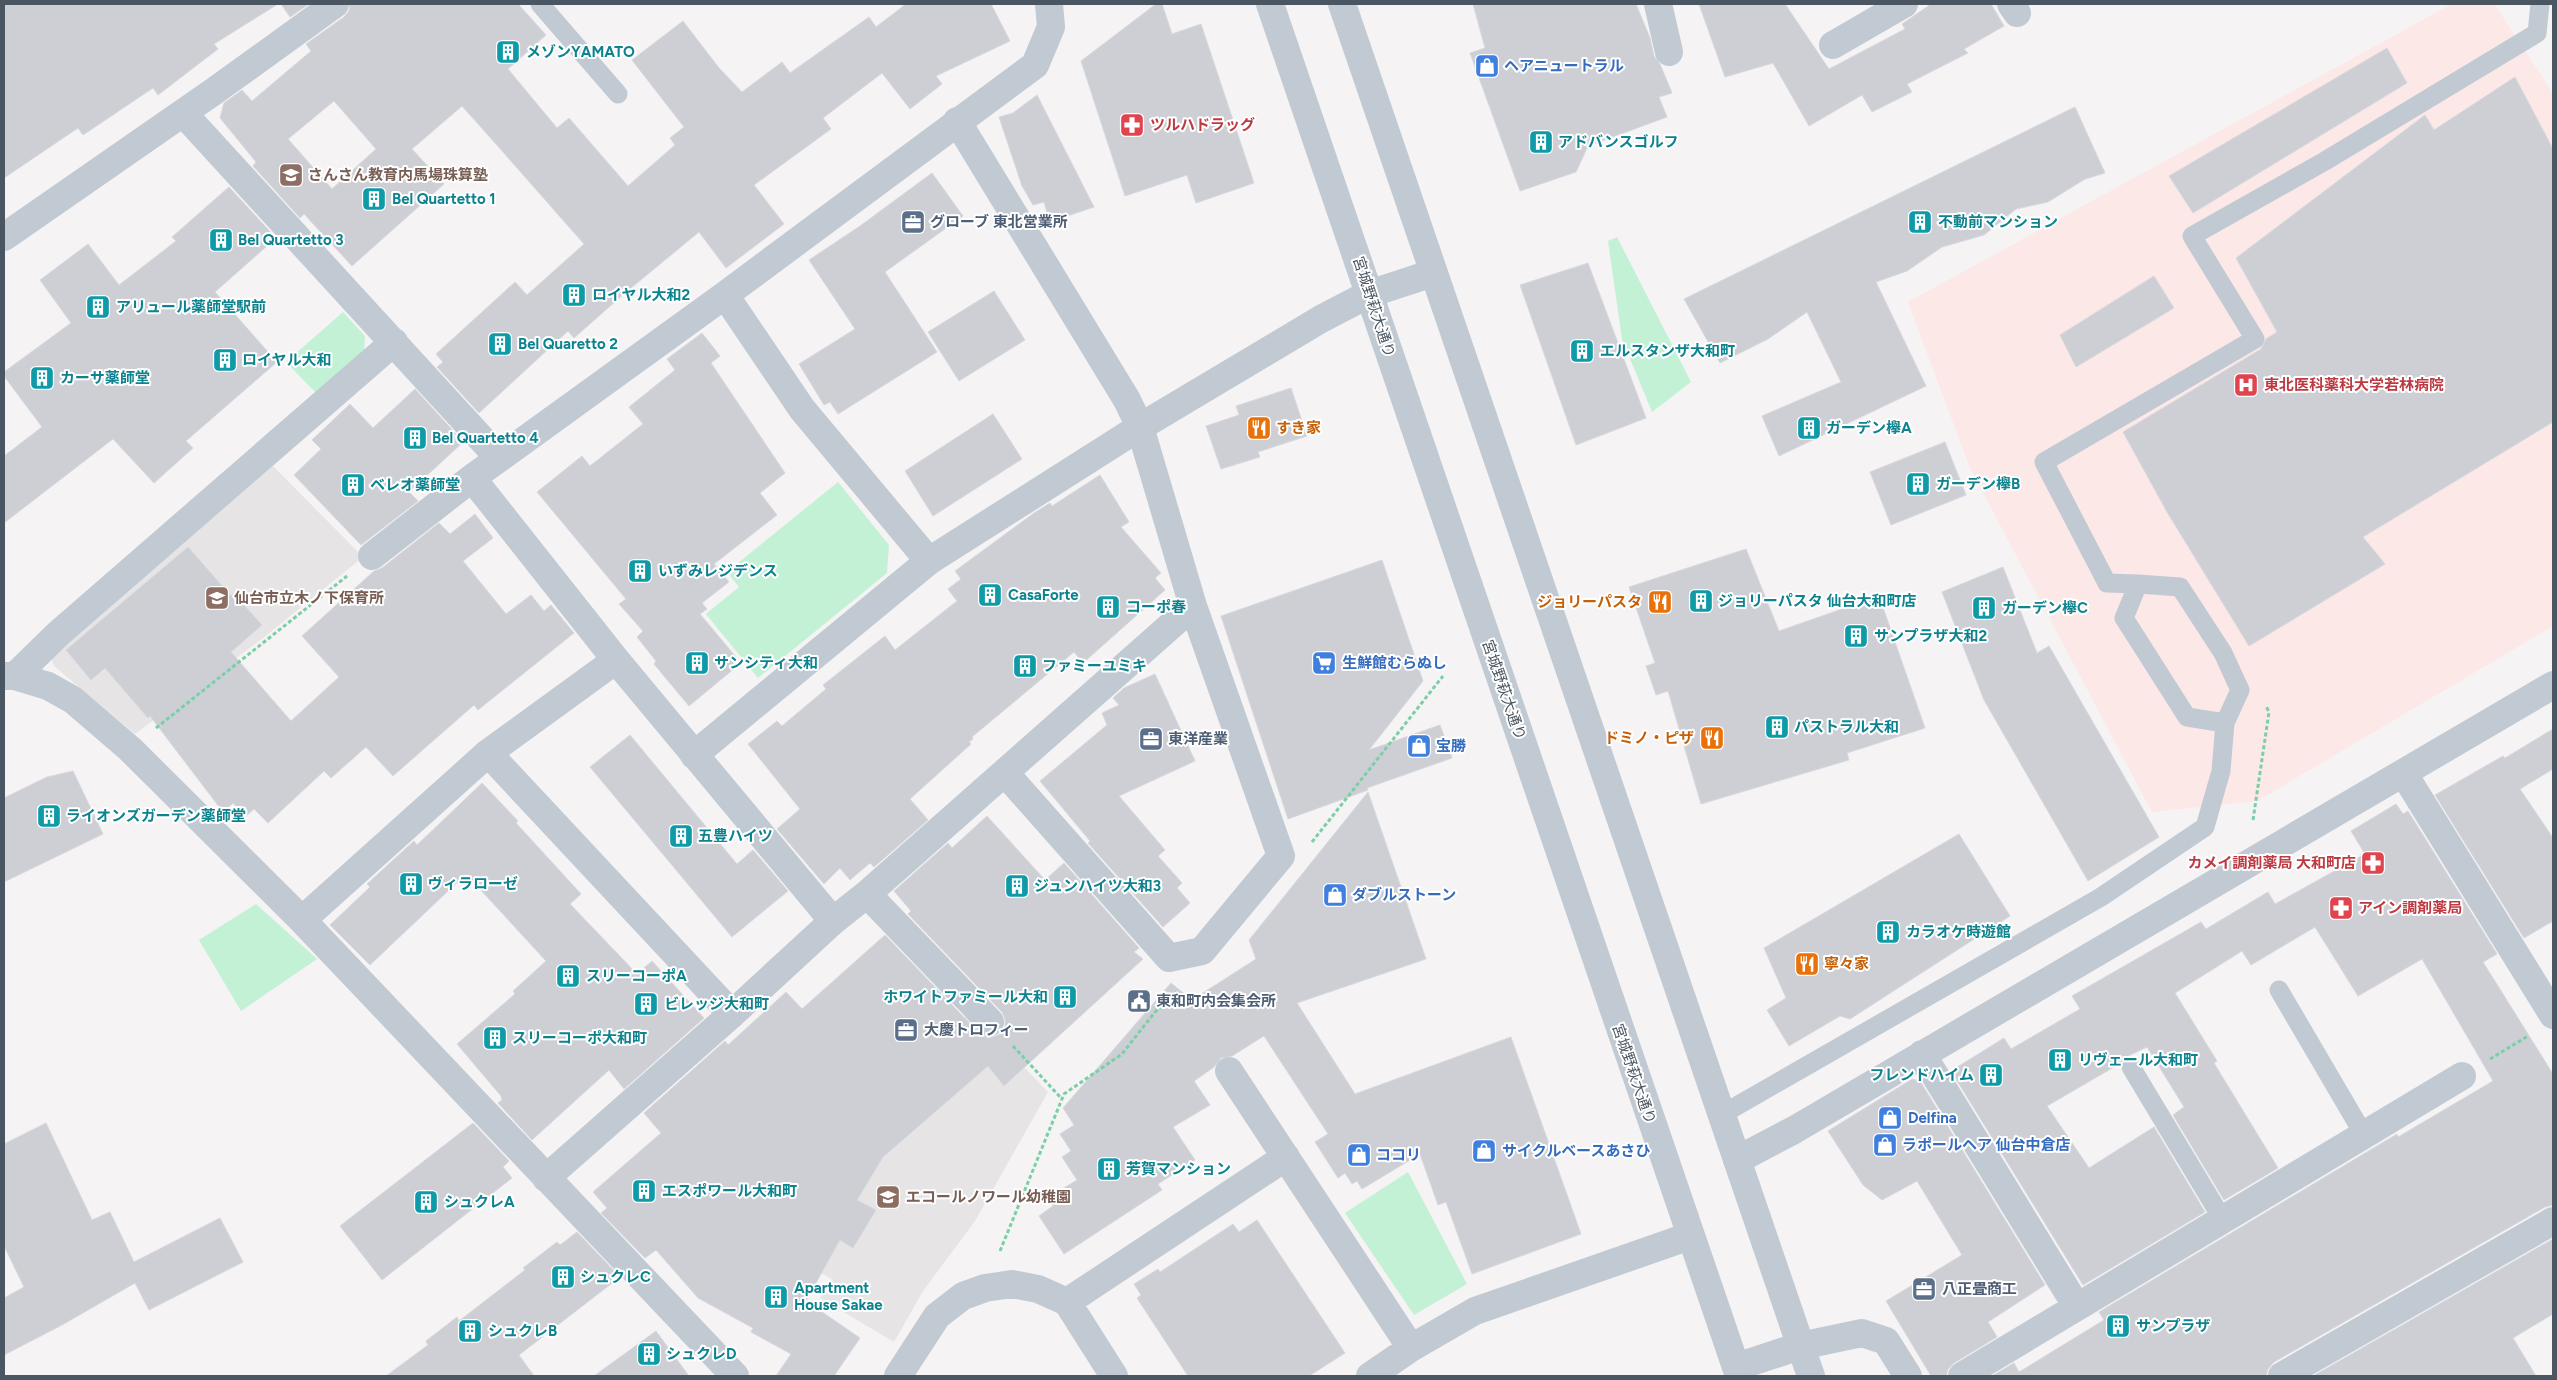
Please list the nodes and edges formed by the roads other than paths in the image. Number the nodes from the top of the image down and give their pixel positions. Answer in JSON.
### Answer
{"nodes":[{"id":1,"x":335,"y":4,"type":"edge"},
{"id":2,"x":540,"y":4,"type":"edge"},
{"id":3,"x":1049,"y":4,"type":"edge"},
{"id":4,"x":1270,"y":4,"type":"edge"},
{"id":5,"x":1342,"y":4,"type":"edge"},
{"id":6,"x":1658,"y":4,"type":"edge"},
{"id":7,"x":1904,"y":4,"type":"edge"},
{"id":8,"x":2540,"y":4,"type":"edge"},
{"id":9,"x":1833,"y":45,"type":"dead end"},
{"id":10,"x":1669,"y":52,"type":"dead end"},
{"id":11,"x":618,"y":94,"type":"dead end"},
{"id":12,"x":183,"y":113,"type":"junction"},
{"id":13,"x":957,"y":121,"type":"junction"},
{"id":14,"x":4,"y":237,"type":"edge"},
{"id":15,"x":1433,"y":273,"type":"junction"},
{"id":16,"x":725,"y":294,"type":"junction"},
{"id":17,"x":1369,"y":294,"type":"junction"},
{"id":18,"x":394,"y":342,"type":"junction"},
{"id":19,"x":1140,"y":427,"type":"junction"},
{"id":20,"x":500,"y":458,"type":"junction"},
{"id":21,"x":472,"y":478,"type":"junction"},
{"id":22,"x":372,"y":556,"type":"road end"},
{"id":23,"x":928,"y":561,"type":"junction"},
{"id":24,"x":2138,"y":584,"type":"junction"},
{"id":25,"x":1192,"y":606,"type":"junction"},
{"id":26,"x":616,"y":660,"type":"junction"},
{"id":27,"x":9,"y":676,"type":"edge"},
{"id":28,"x":2553,"y":685,"type":"edge"},
{"id":29,"x":2225,"y":723,"type":"junction"},
{"id":30,"x":488,"y":753,"type":"junction"},
{"id":31,"x":694,"y":755,"type":"junction"},
{"id":32,"x":1004,"y":772,"type":"junction"},
{"id":33,"x":2404,"y":774,"type":"junction"},
{"id":34,"x":867,"y":894,"type":"junction"},
{"id":35,"x":302,"y":920,"type":"junction"},
{"id":36,"x":833,"y":921,"type":"junction"},
{"id":37,"x":2279,"y":990,"type":"dead end"},
{"id":38,"x":732,"y":1014,"type":"junction"},
{"id":39,"x":990,"y":1022,"type":"road end"},
{"id":40,"x":2545,"y":1023,"type":"edge"},
{"id":41,"x":1922,"y":1054,"type":"junction"},
{"id":42,"x":2131,"y":1067,"type":"dead end"},
{"id":43,"x":1230,"y":1071,"type":"dead end"},
{"id":44,"x":2462,"y":1076,"type":"road end"},
{"id":45,"x":1721,"y":1115,"type":"junction"},
{"id":46,"x":2364,"y":1135,"type":"junction"},
{"id":47,"x":1286,"y":1158,"type":"junction"},
{"id":48,"x":1737,"y":1160,"type":"junction"},
{"id":49,"x":546,"y":1178,"type":"junction"},
{"id":50,"x":2223,"y":1220,"type":"junction"},
{"id":51,"x":2553,"y":1221,"type":"edge"},
{"id":52,"x":1690,"y":1236,"type":"junction"},
{"id":53,"x":1067,"y":1302,"type":"junction"},
{"id":54,"x":2077,"y":1307,"type":"junction"},
{"id":55,"x":1800,"y":1346,"type":"junction"},
{"id":56,"x":1411,"y":1348,"type":"junction"},
{"id":57,"x":1737,"y":1372,"type":"edge"},
{"id":58,"x":735,"y":1376,"type":"edge"},
{"id":59,"x":898,"y":1376,"type":"edge"},
{"id":60,"x":1114,"y":1376,"type":"edge"},
{"id":61,"x":1370,"y":1376,"type":"edge"},
{"id":62,"x":1811,"y":1376,"type":"edge"},
{"id":63,"x":1908,"y":1376,"type":"edge"},
{"id":64,"x":1962,"y":1376,"type":"edge"},
{"id":65,"x":2282,"y":1376,"type":"edge"}],
"edges":[{"from":1,"to":12,"type":"street"},
{"from":2,"to":11,"type":"lane"},
{"from":3,"to":13,"type":"street"},
{"from":4,"to":17,"type":"street","name":"宮城野萩大通り"},
{"from":5,"to":15,"type":"street"},
{"from":6,"to":10,"type":"street"},
{"from":7,"to":9,"type":"street"},
{"from":8,"to":24,"type":"lane"},
{"from":12,"to":14,"type":"street"},
{"from":12,"to":18,"type":"street"},
{"from":13,"to":16,"type":"street"},
{"from":13,"to":19,"type":"street"},
{"from":15,"to":17,"type":"street"},
{"from":15,"to":45,"type":"street"},
{"from":16,"to":20,"type":"street"},
{"from":16,"to":23,"type":"street"},
{"from":17,"to":19,"type":"street"},
{"from":17,"to":52,"type":"street","name":"宮城野萩大通り"},
{"from":18,"to":20,"type":"street"},
{"from":18,"to":27,"type":"street"},
{"from":19,"to":23,"type":"street"},
{"from":19,"to":25,"type":"street"},
{"from":20,"to":21,"type":"street"},
{"from":21,"to":22,"type":"street"},
{"from":21,"to":26,"type":"street"},
{"from":23,"to":31,"type":"street"},
{"from":24,"to":29,"type":"lane"},
{"from":24,"to":29,"type":"lane"},
{"from":25,"to":32,"type":"street"},
{"from":25,"to":32,"type":"street"},
{"from":26,"to":30,"type":"street"},
{"from":26,"to":31,"type":"street"},
{"from":27,"to":35,"type":"street"},
{"from":28,"to":33,"type":"street"},
{"from":29,"to":45,"type":"lane"},
{"from":30,"to":35,"type":"street"},
{"from":30,"to":38,"type":"street"},
{"from":31,"to":36,"type":"street"},
{"from":32,"to":34,"type":"street"},
{"from":33,"to":40,"type":"street"},
{"from":33,"to":41,"type":"street"},
{"from":34,"to":36,"type":"street"},
{"from":34,"to":39,"type":"street"},
{"from":35,"to":49,"type":"street"},
{"from":36,"to":38,"type":"street"},
{"from":37,"to":46,"type":"lane"},
{"from":38,"to":49,"type":"street"},
{"from":41,"to":48,"type":"street"},
{"from":41,"to":54,"type":"street"},
{"from":42,"to":50,"type":"lane"},
{"from":43,"to":47,"type":"street"},
{"from":44,"to":46,"type":"street"},
{"from":45,"to":48,"type":"street"},
{"from":46,"to":50,"type":"street"},
{"from":47,"to":53,"type":"street"},
{"from":47,"to":56,"type":"street"},
{"from":48,"to":55,"type":"street"},
{"from":49,"to":58,"type":"street"},
{"from":50,"to":54,"type":"street"},
{"from":51,"to":65,"type":"street"},
{"from":52,"to":56,"type":"street"},
{"from":52,"to":57,"type":"street","name":"宮城野萩大通り"},
{"from":53,"to":59,"type":"street"},
{"from":53,"to":60,"type":"street"},
{"from":54,"to":64,"type":"street"},
{"from":55,"to":57,"type":"street"},
{"from":55,"to":62,"type":"street"},
{"from":55,"to":63,"type":"street"},
{"from":56,"to":61,"type":"street"}]}
